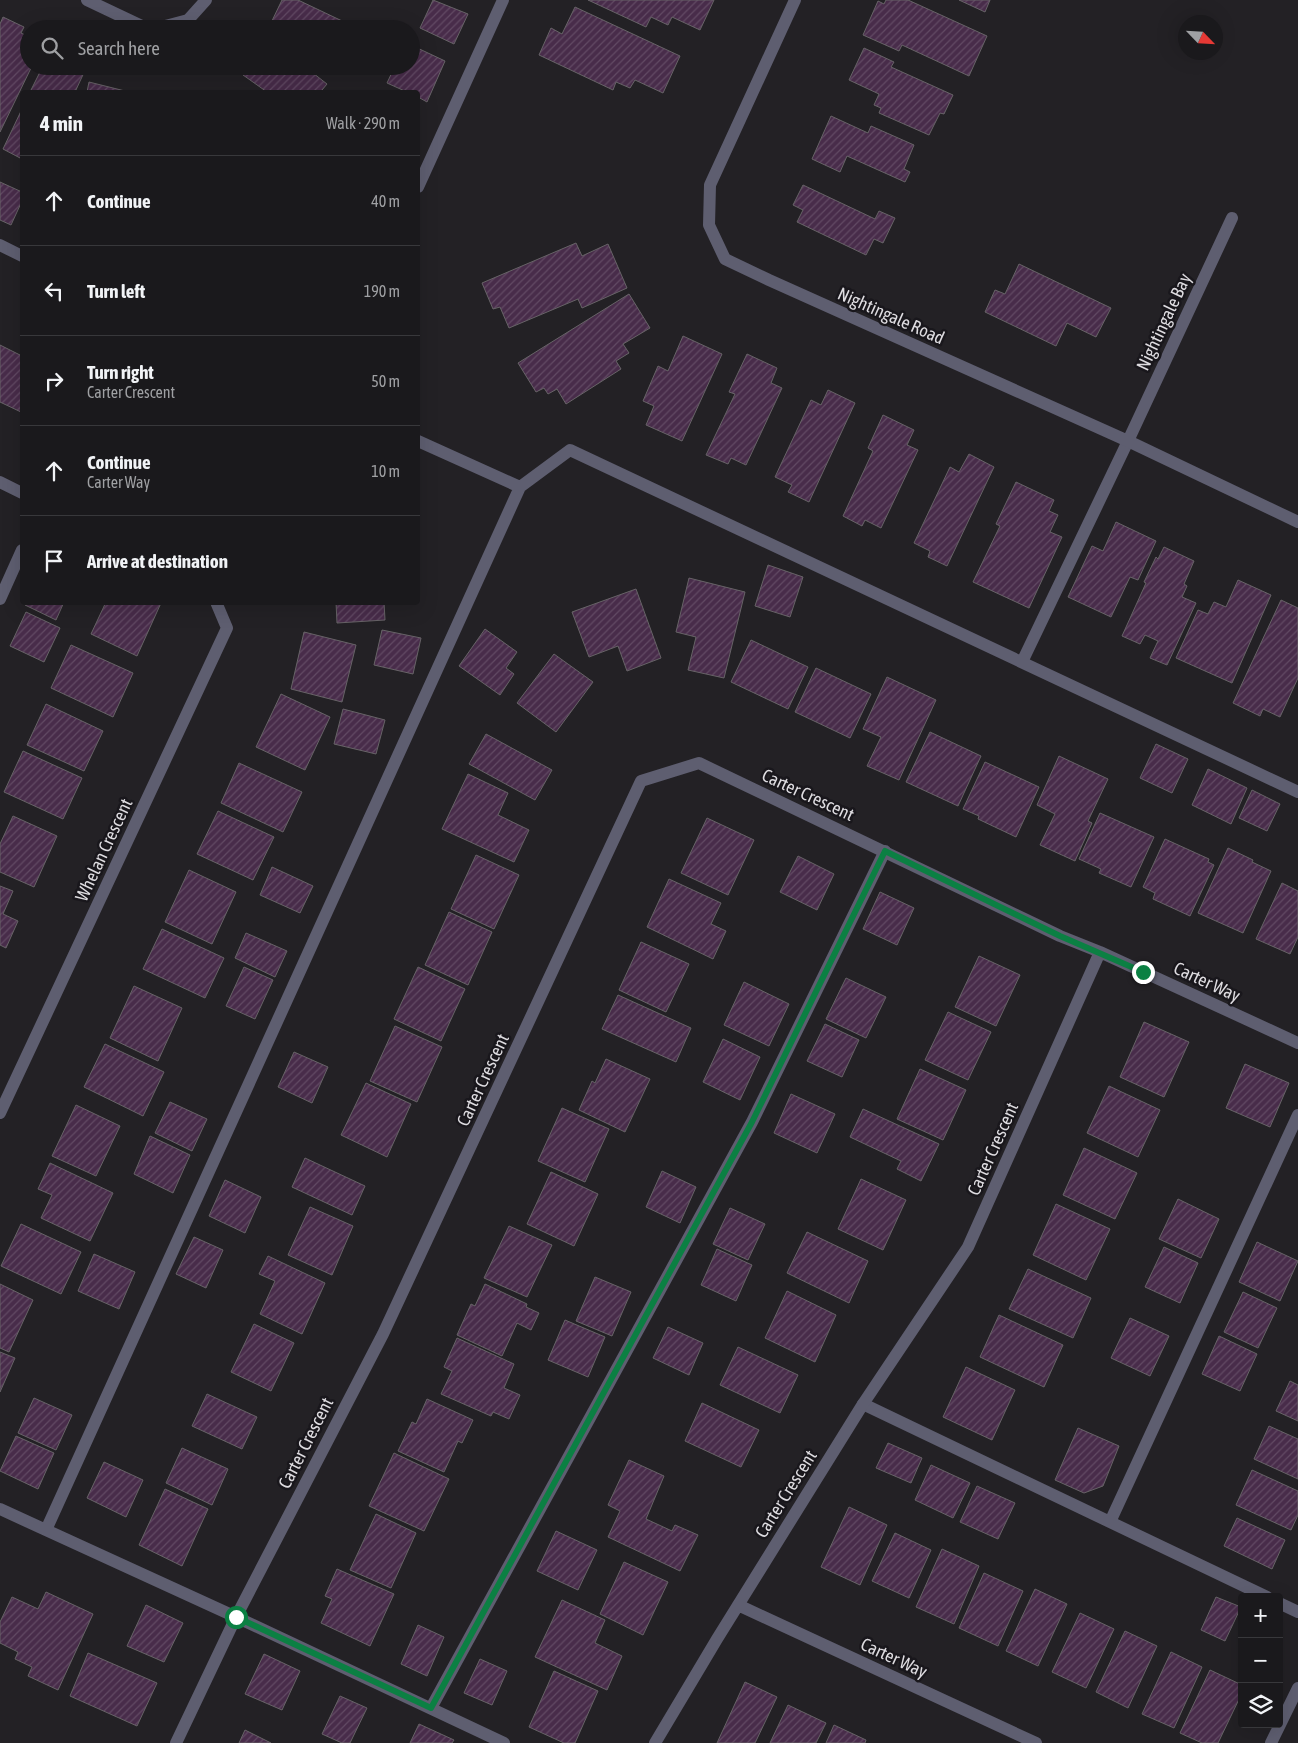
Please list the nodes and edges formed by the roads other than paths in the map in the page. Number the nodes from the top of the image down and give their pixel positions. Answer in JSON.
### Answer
{"nodes":[{"id":1,"x":87,"y":0,"type":"edge"},
{"id":2,"x":206,"y":0,"type":"edge"},
{"id":3,"x":503,"y":0,"type":"edge"},
{"id":4,"x":795,"y":0,"type":"edge"},
{"id":5,"x":129,"y":20,"type":"edge"},
{"id":6,"x":188,"y":20,"type":"edge"},
{"id":7,"x":420,"y":183,"type":"edge"},
{"id":8,"x":1232,"y":218,"type":"dead end"},
{"id":9,"x":0,"y":245,"type":"edge"},
{"id":10,"x":20,"y":255,"type":"edge"},
{"id":11,"x":1128,"y":441,"type":"junction"},
{"id":12,"x":420,"y":442,"type":"edge"},
{"id":13,"x":0,"y":482,"type":"edge"},
{"id":14,"x":520,"y":487,"type":"junction"},
{"id":15,"x":20,"y":492,"type":"edge"},
{"id":16,"x":1298,"y":522,"type":"edge"},
{"id":17,"x":20,"y":554,"type":"edge"},
{"id":18,"x":0,"y":599,"type":"edge"},
{"id":19,"x":217,"y":605,"type":"edge"},
{"id":20,"x":1022,"y":662,"type":"junction"},
{"id":21,"x":1298,"y":792,"type":"edge"},
{"id":22,"x":885,"y":851,"type":"junction"},
{"id":23,"x":1100,"y":952,"type":"junction"},
{"id":24,"x":1298,"y":1043,"type":"edge"},
{"id":25,"x":0,"y":1113,"type":"edge"},
{"id":26,"x":1298,"y":1115,"type":"edge"},
{"id":27,"x":863,"y":1404,"type":"junction"},
{"id":28,"x":0,"y":1509,"type":"edge"},
{"id":29,"x":1110,"y":1522,"type":"junction"},
{"id":30,"x":46,"y":1530,"type":"junction"},
{"id":31,"x":1259,"y":1593,"type":"edge"},
{"id":32,"x":738,"y":1604,"type":"junction"},
{"id":33,"x":1283,"y":1605,"type":"edge"},
{"id":34,"x":1298,"y":1612,"type":"edge"},
{"id":35,"x":236,"y":1617,"type":"junction"},
{"id":36,"x":1298,"y":1688,"type":"edge"},
{"id":37,"x":431,"y":1708,"type":"junction"},
{"id":38,"x":176,"y":1743,"type":"edge"},
{"id":39,"x":504,"y":1743,"type":"edge"},
{"id":40,"x":655,"y":1743,"type":"edge"},
{"id":41,"x":1036,"y":1743,"type":"edge"},
{"id":42,"x":1271,"y":1743,"type":"edge"}],
"edges":[{"from":1,"to":5,"type":"street"},
{"from":2,"to":6,"type":"street"},
{"from":3,"to":7,"type":"street"},
{"from":4,"to":11,"type":"street","name":"Nightingale Road"},
{"from":8,"to":11,"type":"street","name":"Nightingale Bay"},
{"from":9,"to":10,"type":"street"},
{"from":11,"to":16,"type":"street","name":"Nightingale Road"},
{"from":11,"to":20,"type":"street","name":"Nightingale Bay"},
{"from":12,"to":14,"type":"street"},
{"from":13,"to":15,"type":"street"},
{"from":14,"to":20,"type":"street"},
{"from":14,"to":30,"type":"street"},
{"from":17,"to":18,"type":"street"},
{"from":19,"to":25,"type":"street","name":"Whelan Crescent"},
{"from":20,"to":21,"type":"street"},
{"from":22,"to":23,"type":"street","name":"Carter Crescent"},
{"from":22,"to":35,"type":"street","name":"Carter Crescent"},
{"from":22,"to":37,"type":"street"},
{"from":23,"to":24,"type":"street","name":"Carter Way"},
{"from":23,"to":27,"type":"street","name":"Carter Crescent"},
{"from":26,"to":29,"type":"street"},
{"from":27,"to":29,"type":"street"},
{"from":27,"to":32,"type":"street","name":"Carter Crescent"},
{"from":28,"to":30,"type":"street"},
{"from":29,"to":31,"type":"street"},
{"from":30,"to":35,"type":"street"},
{"from":32,"to":40,"type":"street","name":"Carter Crescent"},
{"from":32,"to":41,"type":"street","name":"Carter Way"},
{"from":33,"to":34,"type":"street"},
{"from":35,"to":37,"type":"street"},
{"from":35,"to":38,"type":"street","name":"Carter Crescent"},
{"from":36,"to":42,"type":"street"},
{"from":37,"to":39,"type":"street"}]}
